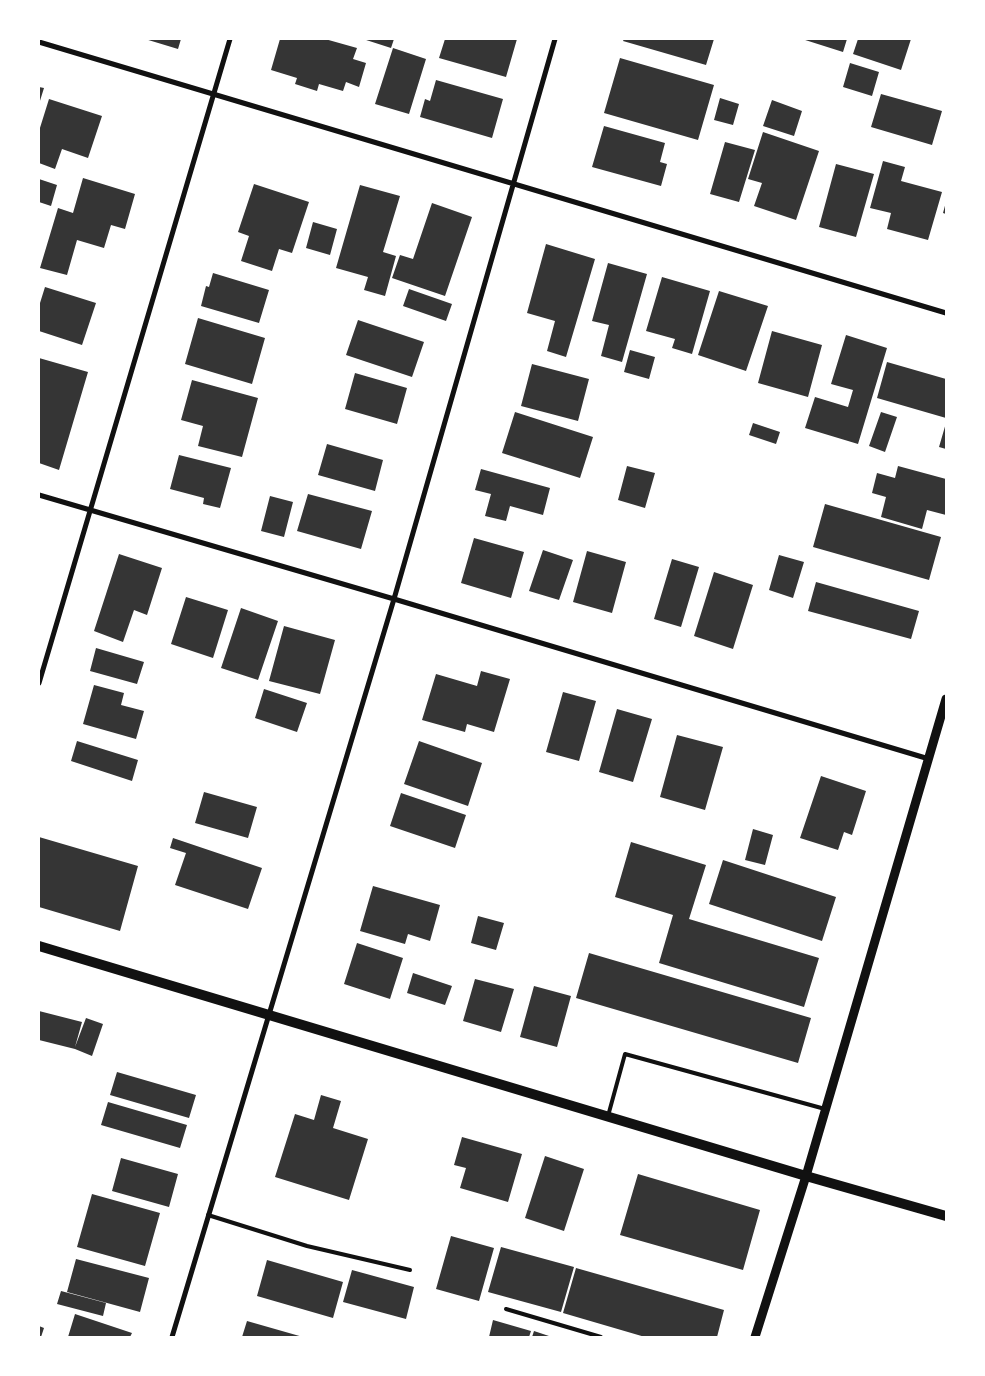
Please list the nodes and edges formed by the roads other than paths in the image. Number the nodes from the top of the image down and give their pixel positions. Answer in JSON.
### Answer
{"nodes":[{"id":1,"x":230,"y":39,"type":"edge"},
{"id":2,"x":556,"y":39,"type":"edge"},
{"id":3,"x":39,"y":42,"type":"edge"},
{"id":4,"x":213,"y":95,"type":"junction"},
{"id":5,"x":514,"y":185,"type":"junction"},
{"id":6,"x":946,"y":313,"type":"edge"},
{"id":7,"x":39,"y":495,"type":"edge"},
{"id":8,"x":90,"y":510,"type":"junction"},
{"id":9,"x":394,"y":599,"type":"junction"},
{"id":10,"x":39,"y":684,"type":"edge"},
{"id":11,"x":946,"y":699,"type":"edge"},
{"id":12,"x":929,"y":759,"type":"junction"},
{"id":13,"x":39,"y":946,"type":"edge"},
{"id":14,"x":268,"y":1015,"type":"junction"},
{"id":15,"x":825,"y":1109,"type":"junction"},
{"id":16,"x":608,"y":1116,"type":"junction"},
{"id":17,"x":806,"y":1176,"type":"junction"},
{"id":18,"x":208,"y":1215,"type":"junction"},
{"id":19,"x":946,"y":1216,"type":"edge"},
{"id":20,"x":410,"y":1270,"type":"dead end"},
{"id":21,"x":506,"y":1310,"type":"dead end"},
{"id":22,"x":172,"y":1337,"type":"edge"},
{"id":23,"x":601,"y":1337,"type":"edge"},
{"id":24,"x":755,"y":1337,"type":"edge"}],
"edges":[{"from":1,"to":4,"type":"street"},
{"from":2,"to":5,"type":"street"},
{"from":3,"to":4,"type":"street"},
{"from":4,"to":5,"type":"street"},
{"from":4,"to":8,"type":"street"},
{"from":5,"to":6,"type":"street"},
{"from":5,"to":9,"type":"street"},
{"from":7,"to":8,"type":"street"},
{"from":8,"to":9,"type":"street"},
{"from":8,"to":10,"type":"street"},
{"from":9,"to":12,"type":"street"},
{"from":9,"to":14,"type":"street"},
{"from":11,"to":12,"type":"street"},
{"from":12,"to":15,"type":"street"},
{"from":13,"to":14,"type":"main road"},
{"from":14,"to":16,"type":"main road"},
{"from":14,"to":18,"type":"street"},
{"from":15,"to":16,"type":"lane"},
{"from":15,"to":17,"type":"street"},
{"from":16,"to":17,"type":"main road"},
{"from":17,"to":19,"type":"main road"},
{"from":17,"to":24,"type":"street"},
{"from":18,"to":20,"type":"lane"},
{"from":18,"to":22,"type":"street"},
{"from":21,"to":23,"type":"lane"}]}
